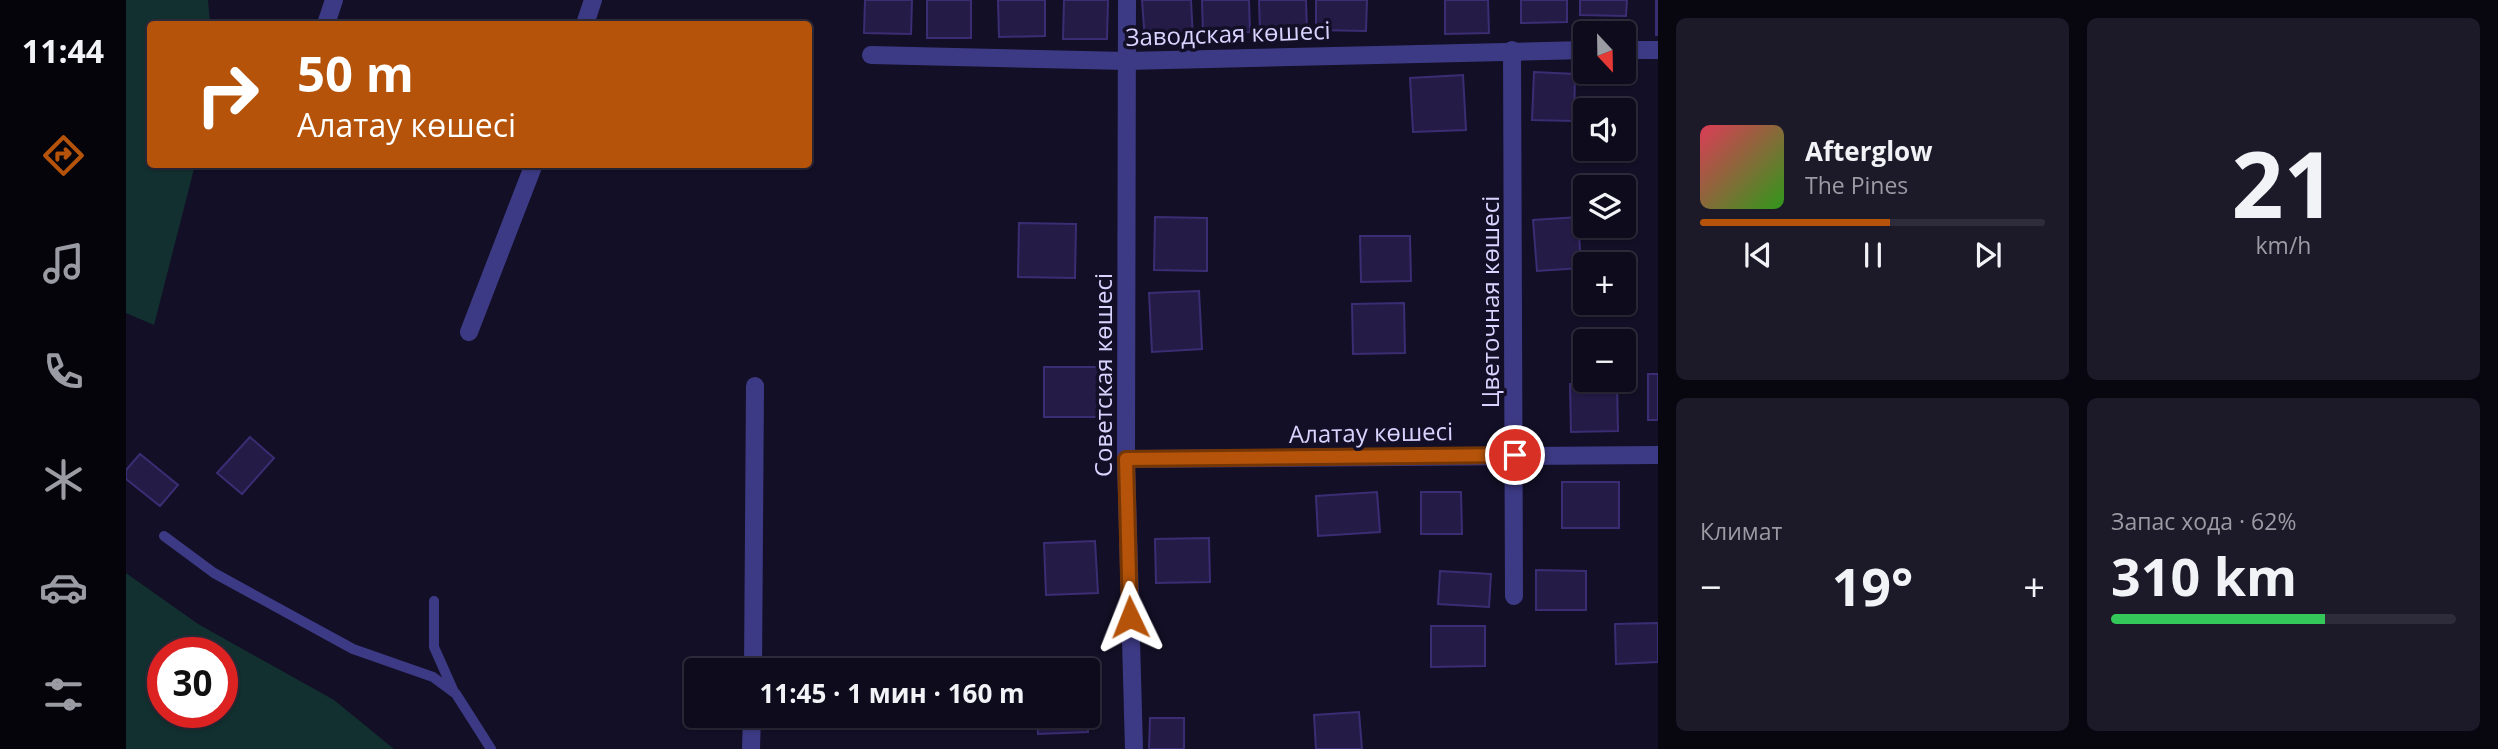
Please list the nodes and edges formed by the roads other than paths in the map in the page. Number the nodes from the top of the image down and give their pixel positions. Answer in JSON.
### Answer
{"nodes":[{"id":1,"x":334,"y":0,"type":"edge"},
{"id":2,"x":593,"y":0,"type":"edge"},
{"id":3,"x":1127,"y":0,"type":"edge"},
{"id":4,"x":327,"y":21,"type":"edge"},
{"id":5,"x":586,"y":21,"type":"edge"},
{"id":6,"x":1512,"y":50,"type":"junction"},
{"id":7,"x":1573,"y":50,"type":"edge"},
{"id":8,"x":1636,"y":50,"type":"edge"},
{"id":9,"x":1658,"y":50,"type":"edge"},
{"id":10,"x":871,"y":55,"type":"dead end"},
{"id":11,"x":1127,"y":61,"type":"junction"},
{"id":12,"x":532,"y":168,"type":"edge"},
{"id":13,"x":470,"y":332,"type":"dead end"},
{"id":14,"x":755,"y":386,"type":"dead end"},
{"id":15,"x":1515,"y":455,"type":"junction"},
{"id":16,"x":1658,"y":455,"type":"edge"},
{"id":17,"x":1126,"y":459,"type":"junction"},
{"id":18,"x":164,"y":536,"type":"dead end"},
{"id":19,"x":1514,"y":596,"type":"dead end"},
{"id":20,"x":434,"y":601,"type":"dead end"},
{"id":21,"x":753,"y":658,"type":"edge"},
{"id":22,"x":456,"y":694,"type":"junction"},
{"id":23,"x":752,"y":728,"type":"edge"},
{"id":24,"x":491,"y":749,"type":"edge"},
{"id":25,"x":751,"y":749,"type":"edge"},
{"id":26,"x":1134,"y":749,"type":"edge"}],
"edges":[{"from":1,"to":4,"type":"street"},
{"from":2,"to":5,"type":"street"},
{"from":3,"to":11,"type":"street","name":"Советская көшесі"},
{"from":6,"to":7,"type":"street","name":"Заводская көшесі"},
{"from":6,"to":11,"type":"street","name":"Заводская көшесі"},
{"from":6,"to":15,"type":"street","name":"Цветочная көшесі"},
{"from":8,"to":9,"type":"street"},
{"from":10,"to":11,"type":"street","name":"Заводская көшесі"},
{"from":11,"to":17,"type":"street","name":"Советская көшесі"},
{"from":12,"to":13,"type":"street"},
{"from":14,"to":21,"type":"street"},
{"from":15,"to":16,"type":"street","name":"Алатау көшесі"},
{"from":15,"to":17,"type":"street","name":"Алатау көшесі"},
{"from":15,"to":19,"type":"street","name":"Цветочная көшесі"},
{"from":17,"to":26,"type":"street","name":"Советская көшесі"},
{"from":18,"to":22,"type":"lane"},
{"from":20,"to":22,"type":"lane"},
{"from":22,"to":24,"type":"lane"},
{"from":23,"to":25,"type":"street"}]}
